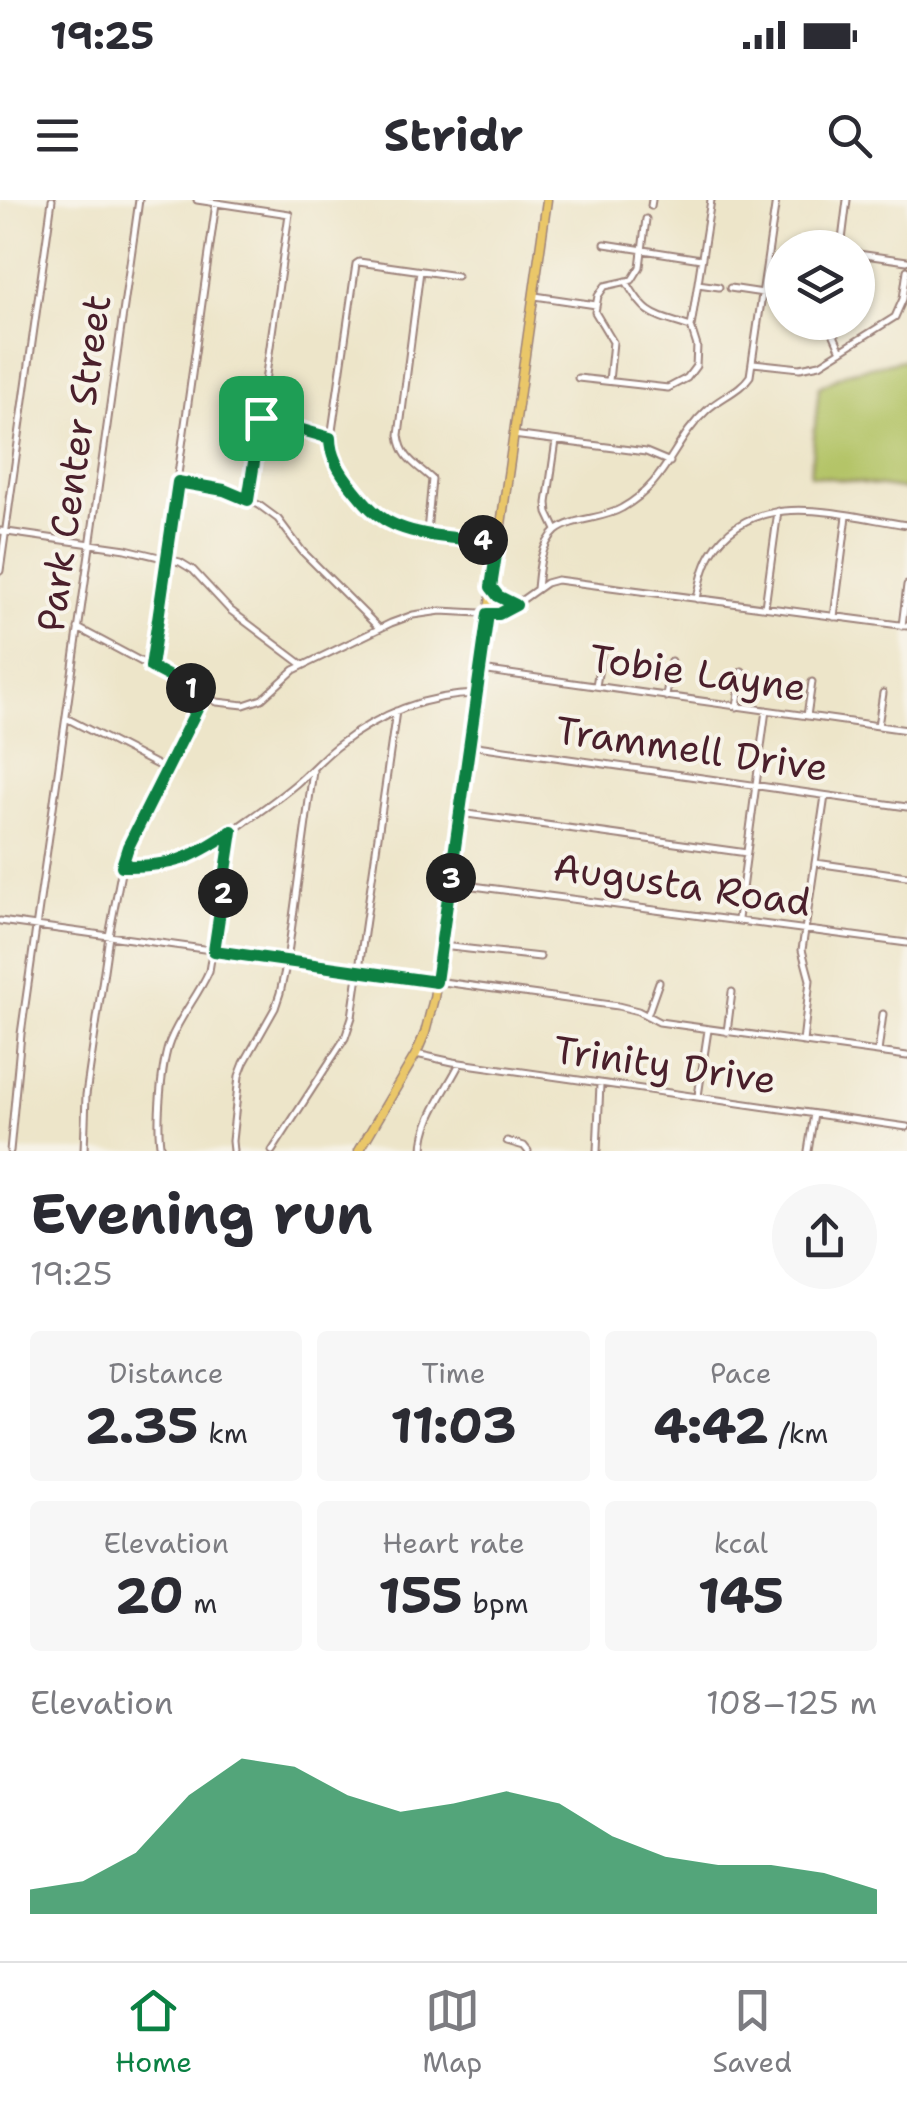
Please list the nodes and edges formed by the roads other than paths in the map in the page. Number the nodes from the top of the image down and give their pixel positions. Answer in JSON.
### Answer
{"nodes":[{"id":1,"x":52,"y":200,"type":"edge"},
{"id":2,"x":139,"y":200,"type":"edge"},
{"id":3,"x":197,"y":200,"type":"edge"},
{"id":4,"x":547,"y":200,"type":"edge"},
{"id":5,"x":711,"y":200,"type":"edge"},
{"id":6,"x":776,"y":200,"type":"edge"},
{"id":7,"x":848,"y":200,"type":"edge"},
{"id":8,"x":216,"y":203,"type":"junction"},
{"id":9,"x":646,"y":218,"type":"dead end"},
{"id":10,"x":844,"y":230,"type":"edge"},
{"id":11,"x":605,"y":244,"type":"dead end"},
{"id":12,"x":643,"y":250,"type":"junction"},
{"id":13,"x":875,"y":256,"type":"edge"},
{"id":14,"x":701,"y":259,"type":"junction"},
{"id":15,"x":907,"y":261,"type":"edge"},
{"id":16,"x":907,"y":270,"type":"edge"},
{"id":17,"x":420,"y":271,"type":"junction"},
{"id":18,"x":457,"y":276,"type":"dead end"},
{"id":19,"x":626,"y":281,"type":"junction"},
{"id":20,"x":697,"y":284,"type":"junction"},
{"id":21,"x":719,"y":288,"type":"dead end"},
{"id":22,"x":730,"y":288,"type":"dead end"},
{"id":23,"x":763,"y":293,"type":"junction"},
{"id":24,"x":534,"y":296,"type":"junction"},
{"id":25,"x":596,"y":304,"type":"junction"},
{"id":26,"x":692,"y":327,"type":"junction"},
{"id":27,"x":836,"y":340,"type":"edge"},
{"id":28,"x":841,"y":352,"type":"junction"},
{"id":29,"x":753,"y":363,"type":"junction"},
{"id":30,"x":578,"y":378,"type":"dead end"},
{"id":31,"x":610,"y":382,"type":"junction"},
{"id":32,"x":261,"y":418,"type":"junction"},
{"id":33,"x":513,"y":436,"type":"junction"},
{"id":34,"x":330,"y":438,"type":"junction"},
{"id":35,"x":556,"y":440,"type":"junction"},
{"id":36,"x":670,"y":462,"type":"junction"},
{"id":37,"x":178,"y":482,"type":"junction"},
{"id":38,"x":248,"y":500,"type":"junction"},
{"id":39,"x":778,"y":511,"type":"junction"},
{"id":40,"x":847,"y":516,"type":"junction"},
{"id":41,"x":907,"y":525,"type":"edge"},
{"id":42,"x":557,"y":531,"type":"junction"},
{"id":43,"x":3,"y":532,"type":"edge"},
{"id":44,"x":427,"y":533,"type":"junction"},
{"id":45,"x":498,"y":542,"type":"junction"},
{"id":46,"x":89,"y":545,"type":"junction"},
{"id":47,"x":167,"y":557,"type":"junction"},
{"id":48,"x":0,"y":571,"type":"edge"},
{"id":49,"x":907,"y":585,"type":"edge"},
{"id":50,"x":491,"y":587,"type":"junction"},
{"id":51,"x":537,"y":589,"type":"junction"},
{"id":52,"x":696,"y":599,"type":"junction"},
{"id":53,"x":516,"y":605,"type":"junction"},
{"id":54,"x":765,"y":608,"type":"junction"},
{"id":55,"x":488,"y":614,"type":"junction"},
{"id":56,"x":834,"y":617,"type":"junction"},
{"id":57,"x":904,"y":626,"type":"edge"},
{"id":58,"x":78,"y":628,"type":"junction"},
{"id":59,"x":379,"y":628,"type":"junction"},
{"id":60,"x":602,"y":650,"type":"dead end"},
{"id":61,"x":671,"y":661,"type":"dead end"},
{"id":62,"x":303,"y":665,"type":"junction"},
{"id":63,"x":151,"y":667,"type":"junction"},
{"id":64,"x":481,"y":670,"type":"junction"},
{"id":65,"x":742,"y":671,"type":"dead end"},
{"id":66,"x":812,"y":682,"type":"dead end"},
{"id":67,"x":596,"y":686,"type":"junction"},
{"id":68,"x":883,"y":693,"type":"dead end"},
{"id":69,"x":477,"y":694,"type":"junction"},
{"id":70,"x":204,"y":695,"type":"junction"},
{"id":71,"x":666,"y":697,"type":"junction"},
{"id":72,"x":738,"y":706,"type":"junction"},
{"id":73,"x":766,"y":710,"type":"junction"},
{"id":74,"x":396,"y":711,"type":"junction"},
{"id":75,"x":807,"y":716,"type":"junction"},
{"id":76,"x":66,"y":718,"type":"junction"},
{"id":77,"x":878,"y":726,"type":"junction"},
{"id":78,"x":907,"y":730,"type":"edge"},
{"id":79,"x":470,"y":745,"type":"junction"},
{"id":80,"x":313,"y":768,"type":"junction"},
{"id":81,"x":168,"y":770,"type":"junction"},
{"id":82,"x":756,"y":786,"type":"junction"},
{"id":83,"x":825,"y":796,"type":"junction"},
{"id":84,"x":907,"y":807,"type":"edge"},
{"id":85,"x":460,"y":813,"type":"junction"},
{"id":86,"x":232,"y":831,"type":"junction"},
{"id":87,"x":747,"y":853,"type":"junction"},
{"id":88,"x":816,"y":862,"type":"junction"},
{"id":89,"x":122,"y":866,"type":"junction"},
{"id":90,"x":907,"y":876,"type":"edge"},
{"id":91,"x":450,"y":882,"type":"junction"},
{"id":92,"x":738,"y":919,"type":"junction"},
{"id":93,"x":0,"y":921,"type":"edge"},
{"id":94,"x":37,"y":926,"type":"junction"},
{"id":95,"x":805,"y":929,"type":"junction"},
{"id":96,"x":109,"y":936,"type":"junction"},
{"id":97,"x":907,"y":943,"type":"edge"},
{"id":98,"x":442,"y":946,"type":"junction"},
{"id":99,"x":214,"y":951,"type":"junction"},
{"id":100,"x":540,"y":957,"type":"dead end"},
{"id":101,"x":287,"y":961,"type":"junction"},
{"id":102,"x":360,"y":971,"type":"junction"},
{"id":103,"x":436,"y":982,"type":"junction"},
{"id":104,"x":659,"y":982,"type":"dead end"},
{"id":105,"x":732,"y":992,"type":"dead end"},
{"id":106,"x":883,"y":1014,"type":"dead end"},
{"id":107,"x":647,"y":1016,"type":"junction"},
{"id":108,"x":708,"y":1029,"type":"junction"},
{"id":109,"x":727,"y":1032,"type":"junction"},
{"id":110,"x":803,"y":1042,"type":"junction"},
{"id":111,"x":878,"y":1052,"type":"junction"},
{"id":112,"x":416,"y":1054,"type":"junction"},
{"id":113,"x":907,"y":1056,"type":"edge"},
{"id":114,"x":460,"y":1063,"type":"junction"},
{"id":115,"x":600,"y":1083,"type":"junction"},
{"id":116,"x":698,"y":1096,"type":"junction"},
{"id":117,"x":814,"y":1114,"type":"junction"},
{"id":118,"x":907,"y":1127,"type":"edge"},
{"id":119,"x":507,"y":1141,"type":"dead end"},
{"id":120,"x":10,"y":1151,"type":"edge"},
{"id":121,"x":84,"y":1151,"type":"edge"},
{"id":122,"x":161,"y":1151,"type":"edge"},
{"id":123,"x":233,"y":1151,"type":"edge"},
{"id":124,"x":272,"y":1151,"type":"edge"},
{"id":125,"x":359,"y":1151,"type":"edge"},
{"id":126,"x":423,"y":1151,"type":"edge"},
{"id":127,"x":528,"y":1151,"type":"edge"},
{"id":128,"x":597,"y":1151,"type":"edge"},
{"id":129,"x":808,"y":1151,"type":"edge"}],
"edges":[{"from":1,"to":43,"type":"street"},
{"from":2,"to":46,"type":"street","name":"Park Center Street"},
{"from":3,"to":8,"type":"street"},
{"from":4,"to":24,"type":"main road"},
{"from":5,"to":14,"type":"street"},
{"from":6,"to":23,"type":"street"},
{"from":7,"to":10,"type":"street"},
{"from":8,"to":32,"type":"street"},
{"from":8,"to":37,"type":"street"},
{"from":9,"to":12,"type":"street"},
{"from":11,"to":12,"type":"street"},
{"from":12,"to":14,"type":"street"},
{"from":12,"to":19,"type":"street"},
{"from":13,"to":15,"type":"street"},
{"from":14,"to":20,"type":"street"},
{"from":16,"to":28,"type":"street"},
{"from":17,"to":18,"type":"street"},
{"from":17,"to":34,"type":"street"},
{"from":17,"to":44,"type":"street"},
{"from":19,"to":25,"type":"street"},
{"from":19,"to":26,"type":"street"},
{"from":20,"to":21,"type":"street"},
{"from":20,"to":26,"type":"street"},
{"from":22,"to":23,"type":"street"},
{"from":23,"to":29,"type":"street"},
{"from":24,"to":25,"type":"street"},
{"from":24,"to":33,"type":"main road"},
{"from":25,"to":31,"type":"street"},
{"from":26,"to":31,"type":"street"},
{"from":27,"to":28,"type":"street"},
{"from":28,"to":29,"type":"street"},
{"from":29,"to":36,"type":"street"},
{"from":30,"to":31,"type":"street"},
{"from":32,"to":34,"type":"street"},
{"from":32,"to":38,"type":"street"},
{"from":33,"to":35,"type":"street"},
{"from":33,"to":45,"type":"main road"},
{"from":34,"to":44,"type":"street"},
{"from":35,"to":36,"type":"street"},
{"from":35,"to":42,"type":"street"},
{"from":36,"to":42,"type":"street"},
{"from":37,"to":38,"type":"street"},
{"from":37,"to":47,"type":"street"},
{"from":38,"to":59,"type":"street"},
{"from":39,"to":40,"type":"street"},
{"from":39,"to":52,"type":"street"},
{"from":39,"to":54,"type":"street"},
{"from":40,"to":41,"type":"street"},
{"from":40,"to":56,"type":"street"},
{"from":42,"to":51,"type":"street"},
{"from":43,"to":46,"type":"street"},
{"from":43,"to":48,"type":"street"},
{"from":44,"to":45,"type":"street"},
{"from":45,"to":50,"type":"main road"},
{"from":46,"to":47,"type":"street"},
{"from":46,"to":58,"type":"street","name":"Park Center Street"},
{"from":47,"to":62,"type":"street"},
{"from":47,"to":63,"type":"street"},
{"from":49,"to":57,"type":"street"},
{"from":50,"to":53,"type":"main road"},
{"from":50,"to":55,"type":"main road"},
{"from":51,"to":52,"type":"street"},
{"from":51,"to":53,"type":"street"},
{"from":52,"to":54,"type":"street"},
{"from":53,"to":55,"type":"street"},
{"from":54,"to":56,"type":"street"},
{"from":55,"to":59,"type":"street"},
{"from":55,"to":64,"type":"main road"},
{"from":56,"to":57,"type":"street"},
{"from":58,"to":63,"type":"street"},
{"from":58,"to":76,"type":"street","name":"Park Center Street"},
{"from":59,"to":62,"type":"street"},
{"from":60,"to":67,"type":"street"},
{"from":61,"to":71,"type":"street"},
{"from":62,"to":70,"type":"street"},
{"from":63,"to":70,"type":"street"},
{"from":64,"to":67,"type":"street","name":"Tobie Layne"},
{"from":64,"to":69,"type":"main road"},
{"from":65,"to":72,"type":"street"},
{"from":66,"to":75,"type":"street"},
{"from":67,"to":71,"type":"street","name":"Tobie Layne"},
{"from":68,"to":77,"type":"street"},
{"from":69,"to":74,"type":"street"},
{"from":69,"to":79,"type":"main road"},
{"from":70,"to":81,"type":"street"},
{"from":71,"to":72,"type":"street","name":"Tobie Layne"},
{"from":72,"to":73,"type":"street","name":"Tobie Layne"},
{"from":73,"to":75,"type":"street","name":"Tobie Layne"},
{"from":73,"to":82,"type":"street"},
{"from":74,"to":80,"type":"street"},
{"from":74,"to":102,"type":"street"},
{"from":75,"to":77,"type":"street","name":"Tobie Layne"},
{"from":76,"to":81,"type":"street"},
{"from":76,"to":94,"type":"street","name":"Park Center Street"},
{"from":77,"to":78,"type":"street","name":"Tobie Layne"},
{"from":79,"to":82,"type":"street","name":"Trammell Drive"},
{"from":79,"to":85,"type":"main road"},
{"from":80,"to":86,"type":"street"},
{"from":80,"to":101,"type":"street"},
{"from":81,"to":89,"type":"street"},
{"from":82,"to":83,"type":"street","name":"Trammell Drive"},
{"from":82,"to":87,"type":"street"},
{"from":83,"to":84,"type":"street","name":"Trammell Drive"},
{"from":83,"to":88,"type":"street"},
{"from":85,"to":87,"type":"street"},
{"from":85,"to":91,"type":"main road"},
{"from":86,"to":89,"type":"street"},
{"from":86,"to":99,"type":"street"},
{"from":87,"to":92,"type":"street"},
{"from":88,"to":90,"type":"street"},
{"from":88,"to":95,"type":"street"},
{"from":89,"to":96,"type":"street"},
{"from":91,"to":92,"type":"street","name":"Augusta Road"},
{"from":91,"to":98,"type":"main road"},
{"from":92,"to":95,"type":"street","name":"Augusta Road"},
{"from":93,"to":94,"type":"street"},
{"from":94,"to":96,"type":"street"},
{"from":94,"to":120,"type":"street","name":"Park Center Street"},
{"from":95,"to":97,"type":"street","name":"Augusta Road"},
{"from":95,"to":110,"type":"street"},
{"from":96,"to":99,"type":"street"},
{"from":96,"to":121,"type":"street"},
{"from":98,"to":100,"type":"street"},
{"from":98,"to":103,"type":"main road"},
{"from":99,"to":101,"type":"street"},
{"from":99,"to":122,"type":"street"},
{"from":101,"to":102,"type":"street"},
{"from":101,"to":123,"type":"street"},
{"from":102,"to":103,"type":"street"},
{"from":102,"to":124,"type":"street"},
{"from":103,"to":107,"type":"street"},
{"from":103,"to":112,"type":"main road"},
{"from":104,"to":107,"type":"street"},
{"from":105,"to":109,"type":"street"},
{"from":106,"to":111,"type":"street"},
{"from":107,"to":108,"type":"street"},
{"from":108,"to":109,"type":"street"},
{"from":108,"to":116,"type":"street"},
{"from":109,"to":110,"type":"street"},
{"from":110,"to":111,"type":"street"},
{"from":111,"to":113,"type":"street"},
{"from":112,"to":114,"type":"street","name":"Trinity Drive"},
{"from":112,"to":125,"type":"main road"},
{"from":114,"to":115,"type":"street","name":"Trinity Drive"},
{"from":114,"to":126,"type":"street"},
{"from":115,"to":116,"type":"street","name":"Trinity Drive"},
{"from":115,"to":128,"type":"street"},
{"from":116,"to":117,"type":"street","name":"Trinity Drive"},
{"from":117,"to":118,"type":"street","name":"Trinity Drive"},
{"from":117,"to":129,"type":"street"},
{"from":119,"to":127,"type":"street"}]}
